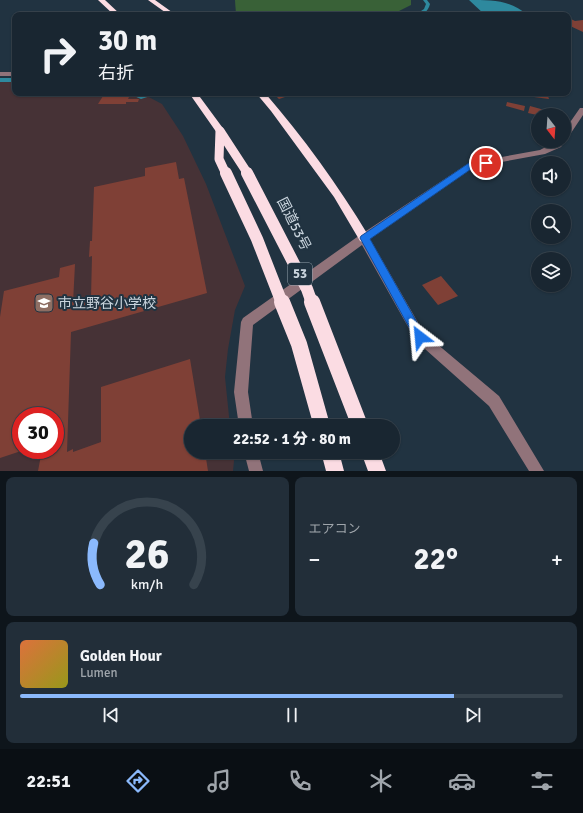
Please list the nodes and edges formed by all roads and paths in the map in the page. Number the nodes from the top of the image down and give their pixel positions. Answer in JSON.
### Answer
{"nodes":[{"id":1,"x":101,"y":0,"type":"edge"},
{"id":2,"x":151,"y":0,"type":"edge"},
{"id":3,"x":115,"y":12,"type":"edge"},
{"id":4,"x":169,"y":12,"type":"edge"},
{"id":5,"x":0,"y":74,"type":"edge"},
{"id":6,"x":12,"y":74,"type":"edge"},
{"id":7,"x":195,"y":96,"type":"edge"},
{"id":8,"x":263,"y":96,"type":"edge"},
{"id":9,"x":583,"y":110,"type":"edge"},
{"id":10,"x":571,"y":127,"type":"edge"},
{"id":11,"x":220,"y":131,"type":"junction"},
{"id":12,"x":551,"y":148,"type":"edge"},
{"id":13,"x":364,"y":238,"type":"junction"},
{"id":14,"x":245,"y":419,"type":"edge"},
{"id":15,"x":320,"y":419,"type":"edge"},
{"id":16,"x":357,"y":419,"type":"edge"},
{"id":17,"x":253,"y":459,"type":"edge"},
{"id":18,"x":332,"y":459,"type":"edge"},
{"id":19,"x":373,"y":459,"type":"edge"},
{"id":20,"x":256,"y":471,"type":"edge"},
{"id":21,"x":335,"y":471,"type":"edge"},
{"id":22,"x":377,"y":471,"type":"edge"},
{"id":23,"x":537,"y":471,"type":"edge"}],
"edges":[{"from":1,"to":3,"type":"highway"},
{"from":2,"to":4,"type":"highway"},
{"from":5,"to":6,"type":"street"},
{"from":7,"to":11,"type":"highway","name":"国道53号","number":"53"},
{"from":8,"to":13,"type":"highway"},
{"from":9,"to":10,"type":"street"},
{"from":11,"to":15,"type":"highway","bridge":true},
{"from":11,"to":16,"type":"highway","name":"国道53号","number":"53","bridge":true},
{"from":12,"to":13,"type":"street"},
{"from":13,"to":14,"type":"street"},
{"from":13,"to":23,"type":"street"},
{"from":17,"to":20,"type":"street"},
{"from":18,"to":21,"type":"highway"},
{"from":19,"to":22,"type":"highway"}]}
